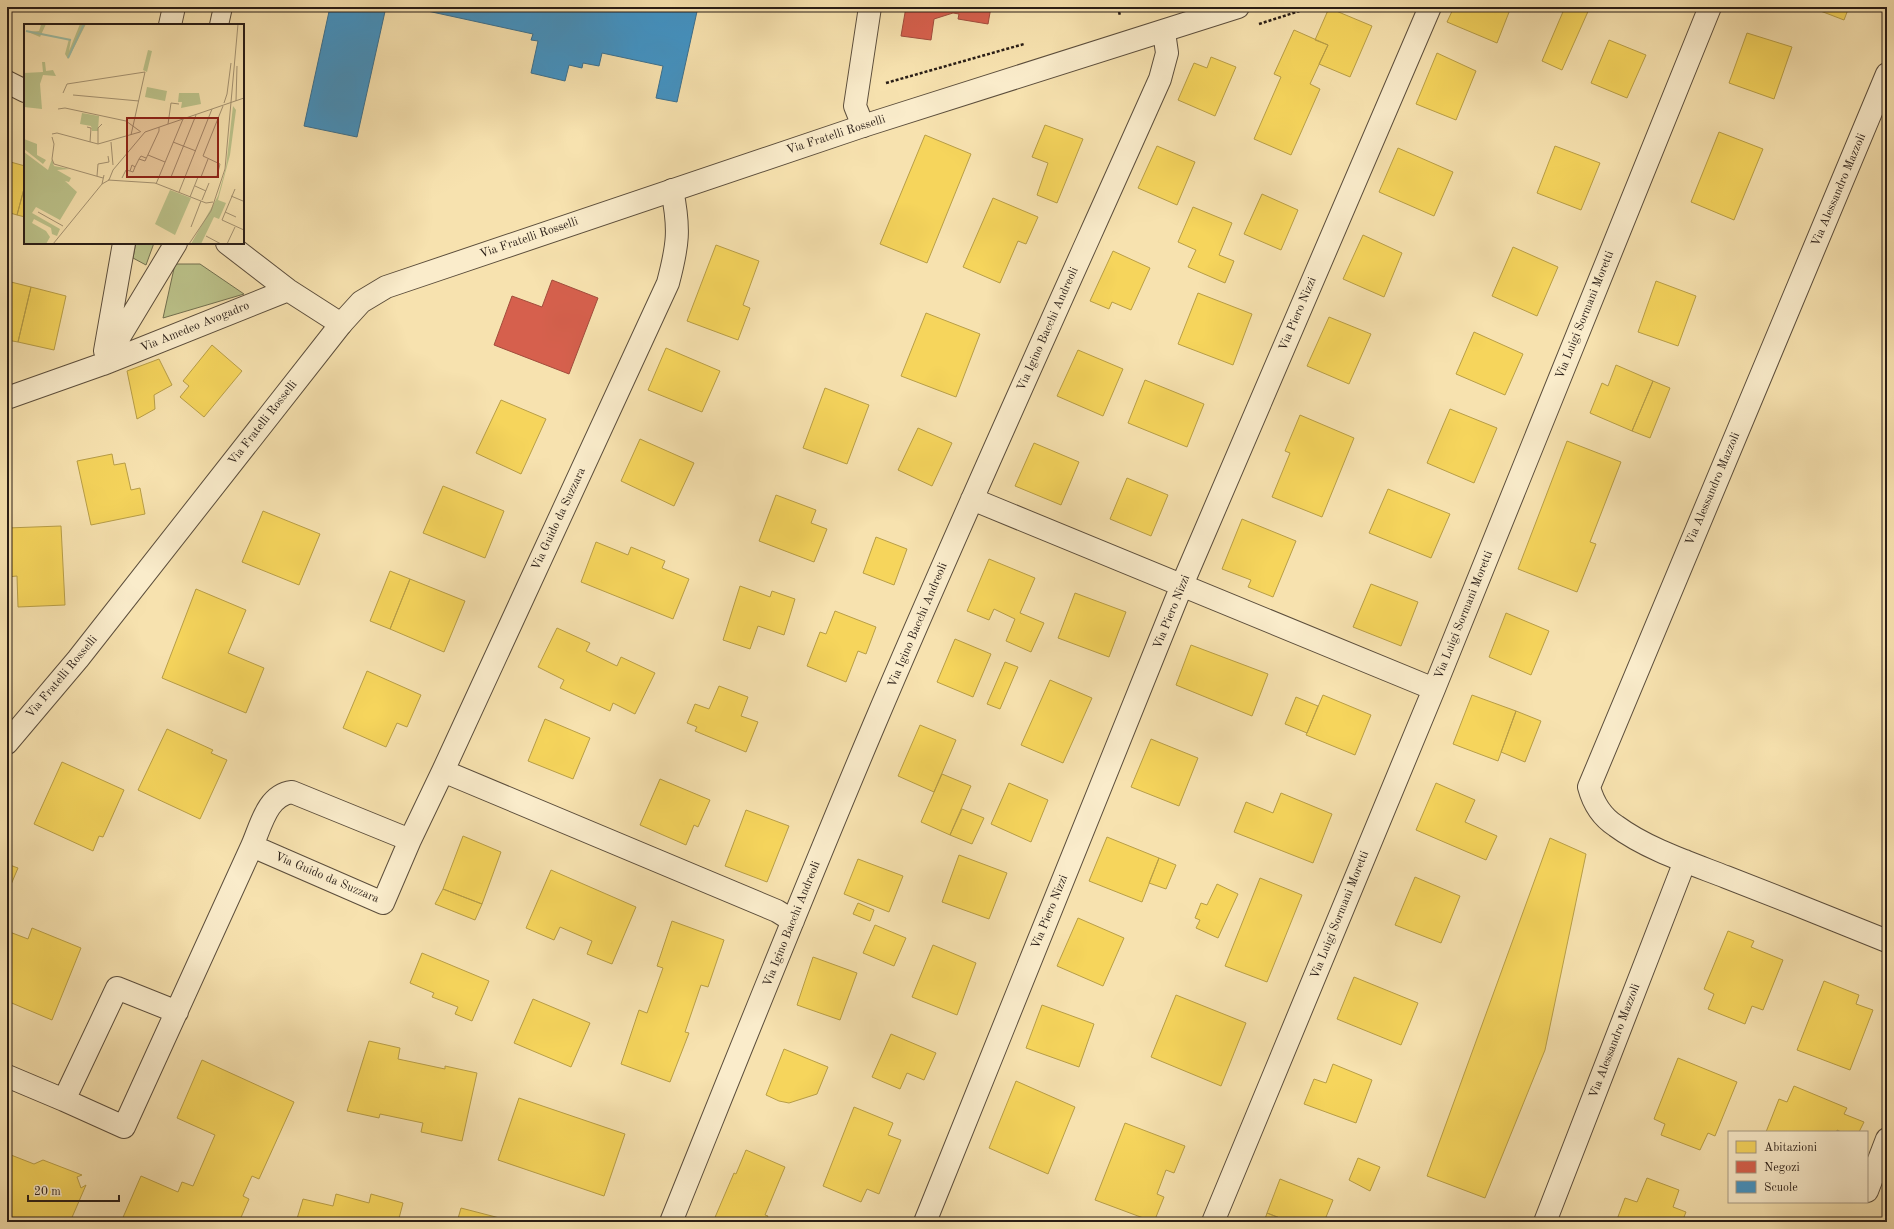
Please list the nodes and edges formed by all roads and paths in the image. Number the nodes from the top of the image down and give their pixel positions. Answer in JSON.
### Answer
{"nodes":[{"id":1,"x":174,"y":7,"type":"edge"},
{"id":2,"x":223,"y":7,"type":"edge"},
{"id":3,"x":870,"y":7,"type":"edge"},
{"id":4,"x":1238,"y":7,"type":"edge"},
{"id":5,"x":1430,"y":7,"type":"edge"},
{"id":6,"x":1710,"y":7,"type":"edge"},
{"id":7,"x":1121,"y":17,"type":"dead end"},
{"id":8,"x":1113,"y":19,"type":"dead end"},
{"id":9,"x":170,"y":24,"type":"edge"},
{"id":10,"x":219,"y":24,"type":"edge"},
{"id":11,"x":1164,"y":32,"type":"junction"},
{"id":12,"x":1030,"y":43,"type":"dead end"},
{"id":13,"x":1887,"y":74,"type":"edge"},
{"id":14,"x":7,"y":82,"type":"edge"},
{"id":15,"x":24,"y":90,"type":"edge"},
{"id":16,"x":856,"y":91,"type":"junction"},
{"id":17,"x":863,"y":126,"type":"junction"},
{"id":18,"x":672,"y":190,"type":"junction"},
{"id":19,"x":124,"y":244,"type":"edge"},
{"id":20,"x":175,"y":244,"type":"edge"},
{"id":21,"x":228,"y":244,"type":"edge"},
{"id":22,"x":288,"y":290,"type":"junction"},
{"id":23,"x":341,"y":324,"type":"junction"},
{"id":24,"x":103,"y":364,"type":"junction"},
{"id":25,"x":7,"y":398,"type":"edge"},
{"id":26,"x":972,"y":499,"type":"junction"},
{"id":27,"x":1182,"y":585,"type":"junction"},
{"id":28,"x":1434,"y":689,"type":"junction"},
{"id":29,"x":7,"y":743,"type":"edge"},
{"id":30,"x":443,"y":771,"type":"junction"},
{"id":31,"x":410,"y":840,"type":"junction"},
{"id":32,"x":252,"y":846,"type":"junction"},
{"id":33,"x":1685,"y":861,"type":"junction"},
{"id":34,"x":793,"y":921,"type":"junction"},
{"id":35,"x":1887,"y":941,"type":"edge"},
{"id":36,"x":178,"y":1012,"type":"junction"},
{"id":37,"x":7,"y":1076,"type":"edge"},
{"id":38,"x":64,"y":1100,"type":"junction"},
{"id":39,"x":1887,"y":1139,"type":"edge"},
{"id":40,"x":1868,"y":1188,"type":"edge"},
{"id":41,"x":671,"y":1222,"type":"edge"},
{"id":42,"x":925,"y":1222,"type":"edge"},
{"id":43,"x":1213,"y":1222,"type":"edge"},
{"id":44,"x":1545,"y":1222,"type":"edge"}],
"edges":[{"from":1,"to":9,"type":"street"},
{"from":2,"to":10,"type":"lane"},
{"from":3,"to":16,"type":"street"},
{"from":4,"to":11,"type":"street","name":"Via Fratelli Rosselli"},
{"from":5,"to":27,"type":"street","name":"Via Piero Nizzi"},
{"from":6,"to":28,"type":"street","name":"Via Luigi Sormani Moretti"},
{"from":7,"to":8,"type":"path"},
{"from":11,"to":17,"type":"street","name":"Via Fratelli Rosselli"},
{"from":11,"to":26,"type":"street","name":"Via Igino Bacchi Andreoli"},
{"from":12,"to":16,"type":"path"},
{"from":13,"to":33,"type":"street","name":"Via Alessandro Mazzoli"},
{"from":14,"to":15,"type":"street"},
{"from":16,"to":17,"type":"street"},
{"from":17,"to":18,"type":"street","name":"Via Fratelli Rosselli"},
{"from":18,"to":23,"type":"street","name":"Via Fratelli Rosselli"},
{"from":18,"to":30,"type":"street","name":"Via Guido da Suzzara"},
{"from":19,"to":24,"type":"street"},
{"from":20,"to":24,"type":"street"},
{"from":21,"to":22,"type":"street"},
{"from":22,"to":23,"type":"street"},
{"from":22,"to":24,"type":"street","name":"Via Amedeo Avogadro"},
{"from":23,"to":29,"type":"street","name":"Via Fratelli Rosselli"},
{"from":24,"to":25,"type":"street","name":"Via Amedeo Avogadro"},
{"from":26,"to":27,"type":"street"},
{"from":26,"to":34,"type":"street","name":"Via Igino Bacchi Andreoli"},
{"from":27,"to":28,"type":"street"},
{"from":27,"to":42,"type":"street","name":"Via Piero Nizzi"},
{"from":28,"to":43,"type":"street","name":"Via Luigi Sormani Moretti"},
{"from":30,"to":31,"type":"street","name":"Via Guido da Suzzara"},
{"from":30,"to":34,"type":"street"},
{"from":31,"to":32,"type":"street"},
{"from":31,"to":32,"type":"street","name":"Via Guido da Suzzara"},
{"from":32,"to":36,"type":"street"},
{"from":33,"to":35,"type":"street","name":"Via Alessandro Mazzoli"},
{"from":33,"to":44,"type":"street","name":"Via Alessandro Mazzoli"},
{"from":34,"to":41,"type":"street","name":"Via Igino Bacchi Andreoli"},
{"from":36,"to":38,"type":"street"},
{"from":36,"to":38,"type":"street"},
{"from":37,"to":38,"type":"street"},
{"from":39,"to":40,"type":"street"}]}
